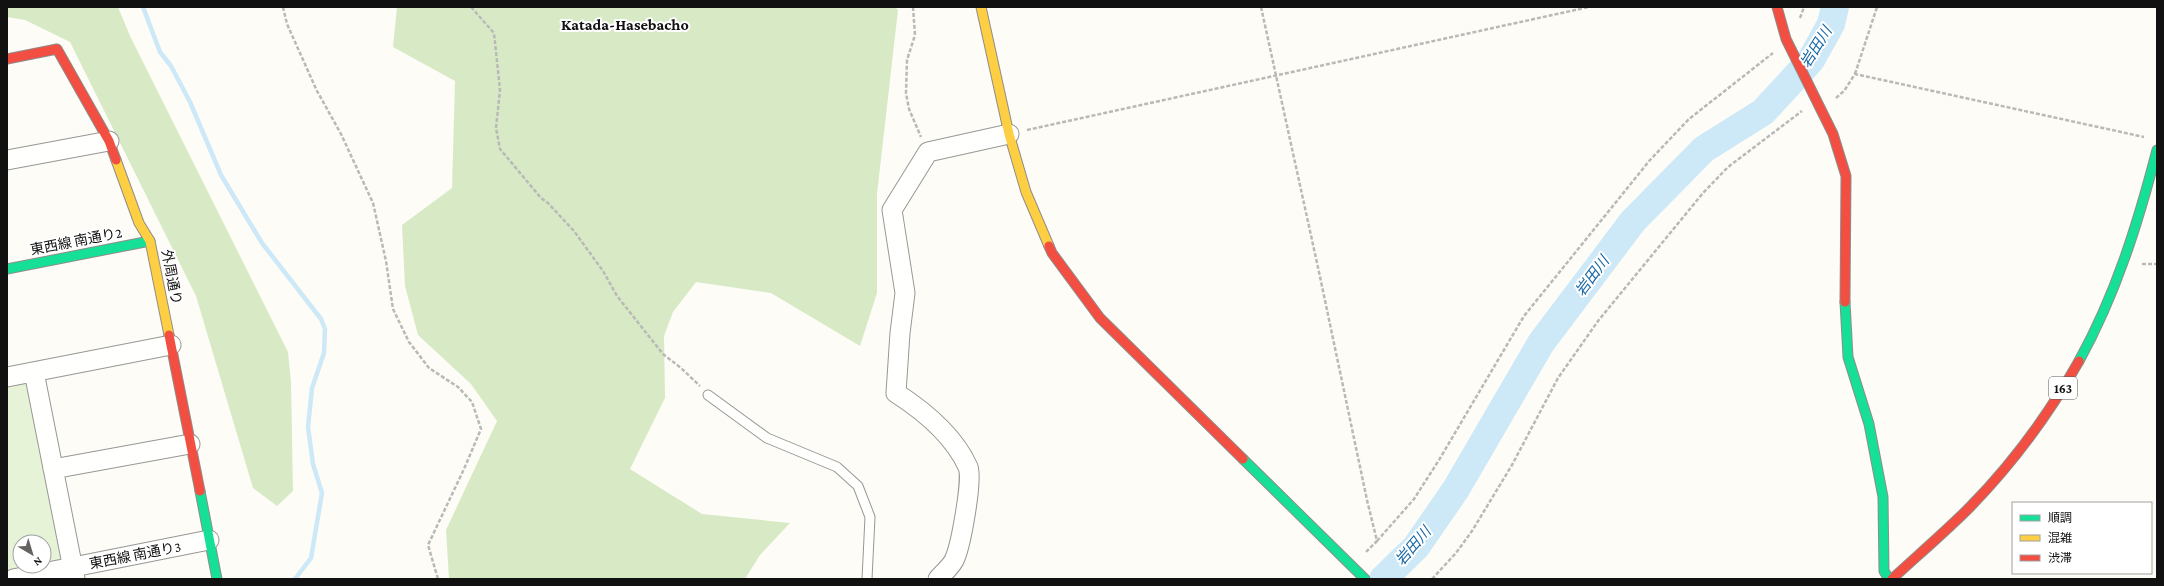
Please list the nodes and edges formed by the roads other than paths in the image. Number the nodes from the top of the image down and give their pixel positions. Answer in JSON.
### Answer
{"nodes":[{"id":1,"x":981,"y":7,"type":"edge"},
{"id":2,"x":1777,"y":7,"type":"edge"},
{"id":3,"x":7,"y":59,"type":"edge"},
{"id":4,"x":1009,"y":134,"type":"junction"},
{"id":5,"x":109,"y":141,"type":"junction"},
{"id":6,"x":2157,"y":150,"type":"edge"},
{"id":7,"x":7,"y":160,"type":"edge"},
{"id":8,"x":150,"y":241,"type":"junction"},
{"id":9,"x":7,"y":269,"type":"edge"},
{"id":10,"x":171,"y":345,"type":"junction"},
{"id":11,"x":34,"y":372,"type":"junction"},
{"id":12,"x":7,"y":377,"type":"edge"},
{"id":13,"x":708,"y":395,"type":"road end"},
{"id":14,"x":190,"y":444,"type":"junction"},
{"id":15,"x":53,"y":469,"type":"junction"},
{"id":16,"x":209,"y":540,"type":"junction"},
{"id":17,"x":74,"y":573,"type":"edge"},
{"id":18,"x":13,"y":579,"type":"edge"},
{"id":19,"x":217,"y":579,"type":"edge"},
{"id":20,"x":867,"y":579,"type":"edge"},
{"id":21,"x":938,"y":579,"type":"edge"},
{"id":22,"x":1365,"y":579,"type":"edge"},
{"id":23,"x":1889,"y":579,"type":"edge"},
{"id":24,"x":1892,"y":579,"type":"edge"}],
"edges":[{"from":1,"to":4,"type":"main road"},
{"from":2,"to":23,"type":"main road"},
{"from":3,"to":5,"type":"main road","name":"外周通り"},
{"from":4,"to":21,"type":"street"},
{"from":4,"to":22,"type":"main road"},
{"from":5,"to":7,"type":"street"},
{"from":5,"to":8,"type":"main road","name":"外周通り"},
{"from":6,"to":24,"type":"main road","number":"163"},
{"from":8,"to":9,"type":"main road","name":"東西線 南通り2"},
{"from":8,"to":10,"type":"main road","name":"外周通り"},
{"from":10,"to":11,"type":"street"},
{"from":10,"to":14,"type":"main road","name":"外周通り"},
{"from":11,"to":12,"type":"street"},
{"from":11,"to":15,"type":"street"},
{"from":13,"to":20,"type":"lane"},
{"from":14,"to":15,"type":"street"},
{"from":14,"to":16,"type":"main road","name":"外周通り"},
{"from":15,"to":17,"type":"street"},
{"from":16,"to":17,"type":"street","name":"東西線 南通り3"},
{"from":16,"to":19,"type":"main road","name":"外周通り"},
{"from":17,"to":18,"type":"street","name":"東西線 南通り3"}]}
